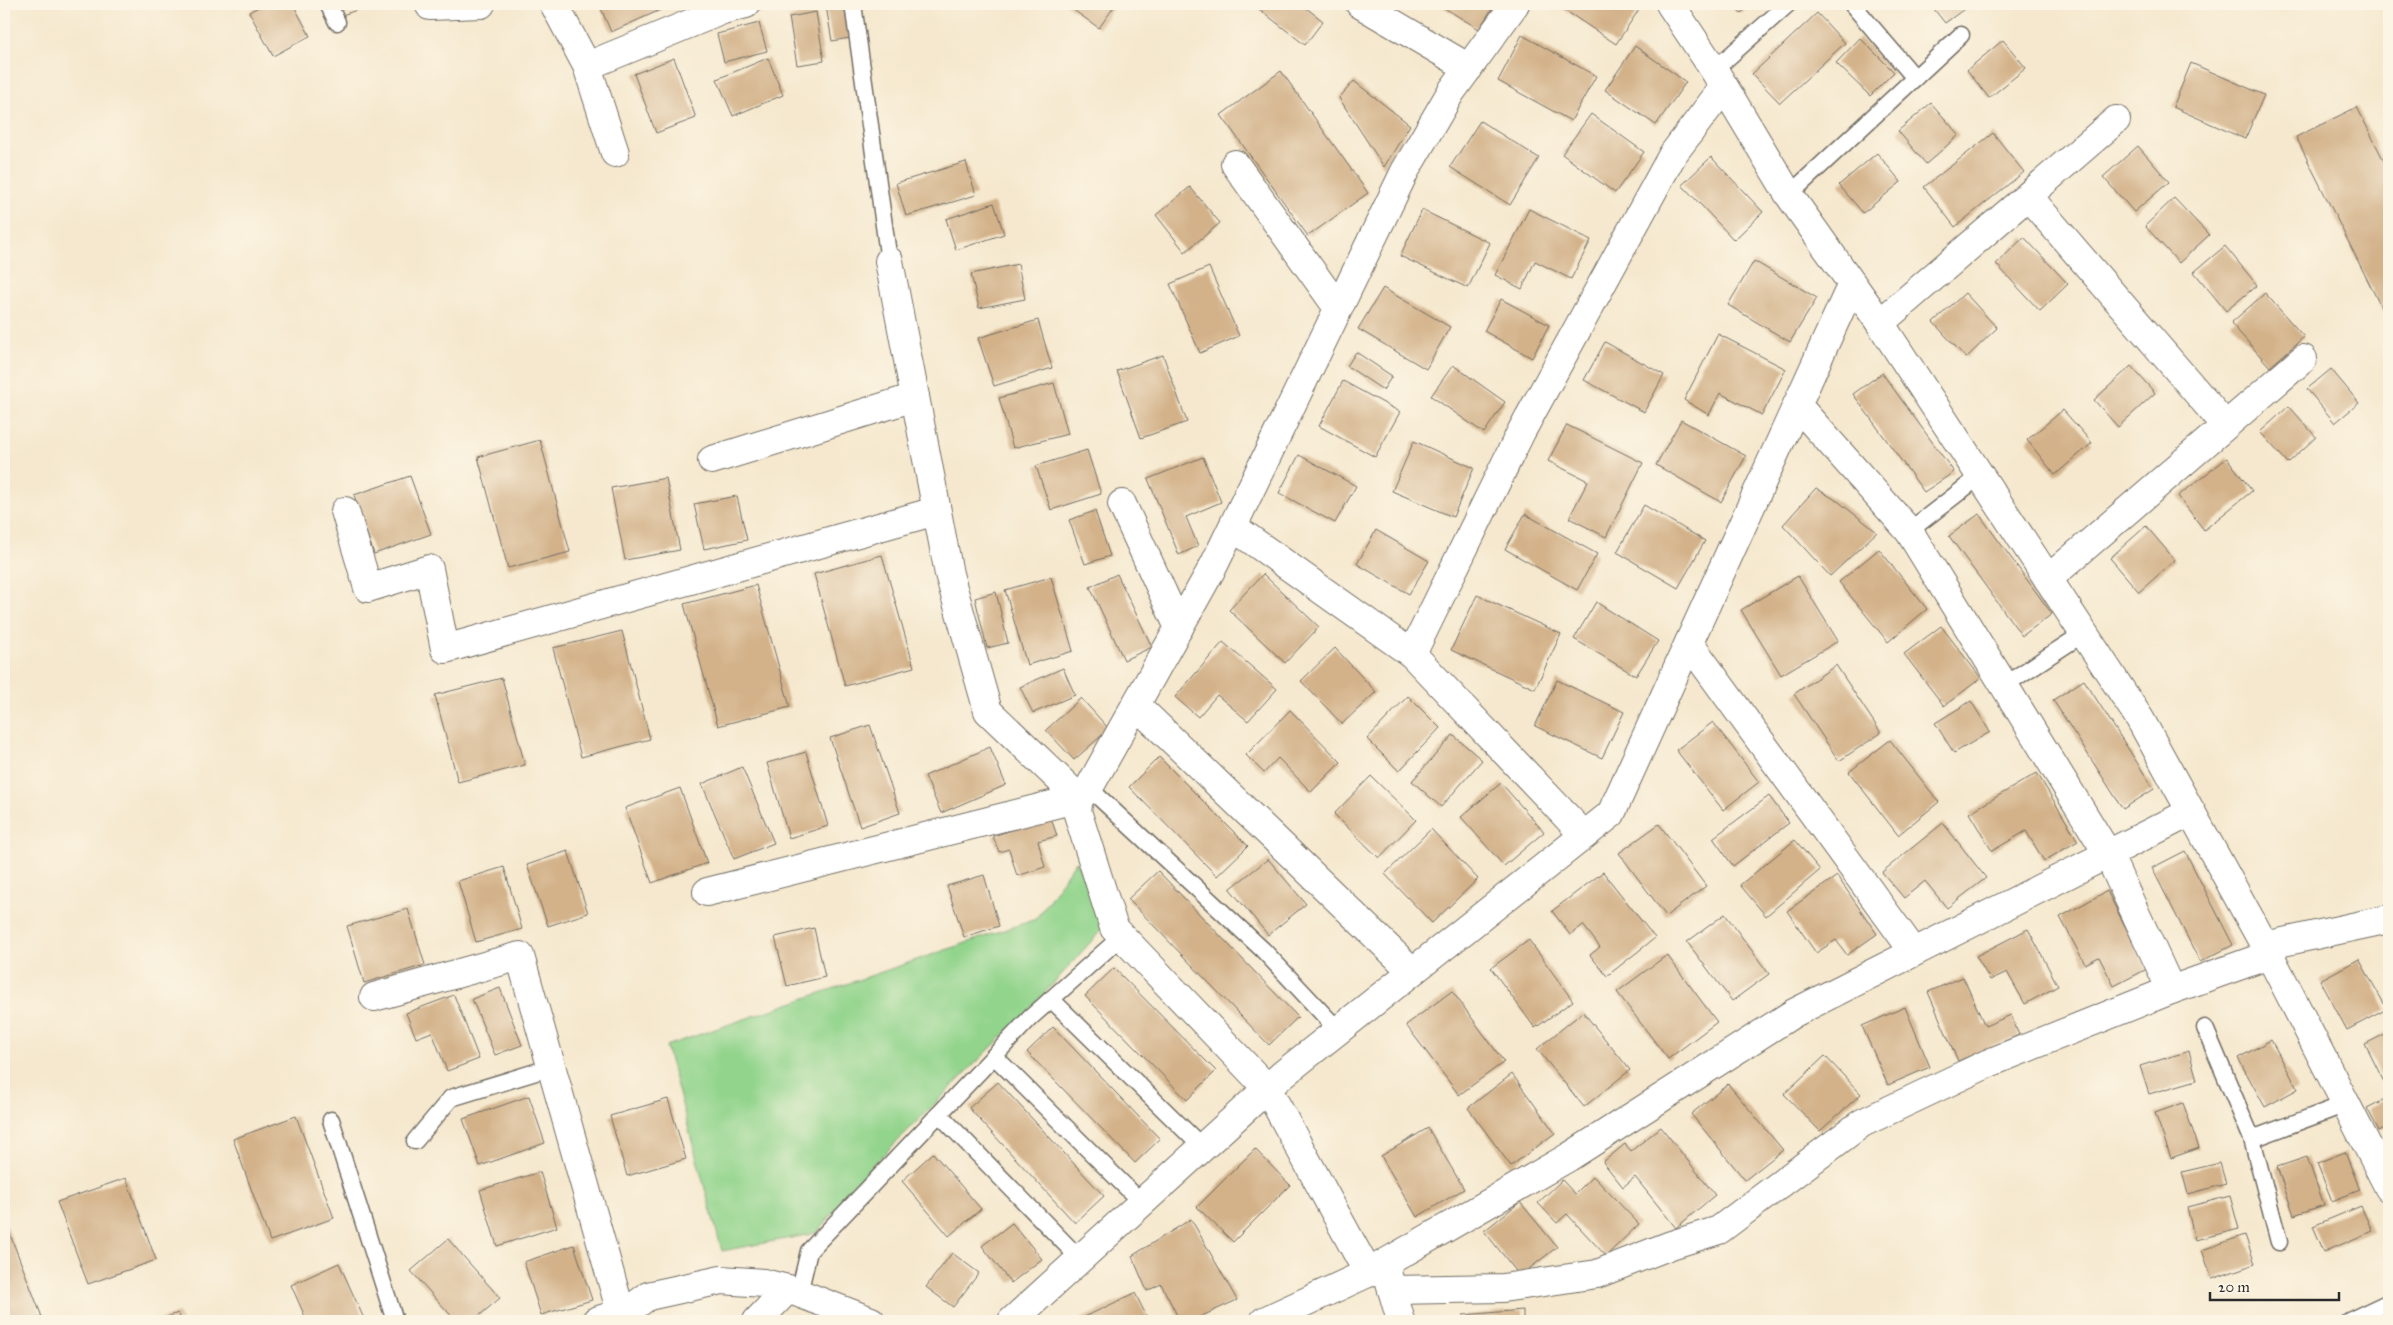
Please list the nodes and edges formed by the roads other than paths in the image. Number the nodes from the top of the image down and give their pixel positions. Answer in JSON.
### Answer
{"nodes":[{"id":1,"x":328,"y":4,"type":"edge"},
{"id":2,"x":429,"y":4,"type":"edge"},
{"id":3,"x":480,"y":4,"type":"edge"},
{"id":4,"x":554,"y":4,"type":"edge"},
{"id":5,"x":746,"y":4,"type":"edge"},
{"id":6,"x":853,"y":4,"type":"edge"},
{"id":7,"x":1360,"y":4,"type":"edge"},
{"id":8,"x":1515,"y":4,"type":"edge"},
{"id":9,"x":1670,"y":4,"type":"edge"},
{"id":10,"x":1788,"y":4,"type":"edge"},
{"id":11,"x":1852,"y":4,"type":"edge"},
{"id":12,"x":337,"y":22,"type":"dead end"},
{"id":13,"x":1961,"y":35,"type":"dead end"},
{"id":14,"x":587,"y":66,"type":"junction"},
{"id":15,"x":1469,"y":68,"type":"junction"},
{"id":16,"x":1915,"y":78,"type":"junction"},
{"id":17,"x":1719,"y":79,"type":"junction"},
{"id":18,"x":2116,"y":120,"type":"dead end"},
{"id":19,"x":615,"y":153,"type":"dead end"},
{"id":20,"x":1235,"y":164,"type":"dead end"},
{"id":21,"x":1789,"y":195,"type":"junction"},
{"id":22,"x":2028,"y":196,"type":"junction"},
{"id":23,"x":889,"y":261,"type":"joint"},
{"id":24,"x":1852,"y":284,"type":"junction"},
{"id":25,"x":1338,"y":308,"type":"junction"},
{"id":26,"x":1880,"y":323,"type":"junction"},
{"id":27,"x":2303,"y":359,"type":"dead end"},
{"id":28,"x":916,"y":397,"type":"junction"},
{"id":29,"x":1797,"y":405,"type":"junction"},
{"id":30,"x":2226,"y":425,"type":"junction"},
{"id":31,"x":712,"y":460,"type":"dead end"},
{"id":32,"x":1980,"y":476,"type":"junction"},
{"id":33,"x":1122,"y":504,"type":"dead end"},
{"id":34,"x":345,"y":511,"type":"dead end"},
{"id":35,"x":936,"y":511,"type":"junction"},
{"id":36,"x":1233,"y":527,"type":"junction"},
{"id":37,"x":1909,"y":531,"type":"junction"},
{"id":38,"x":2048,"y":579,"type":"junction"},
{"id":39,"x":1179,"y":628,"type":"junction"},
{"id":40,"x":2084,"y":633,"type":"junction"},
{"id":41,"x":1689,"y":643,"type":"junction"},
{"id":42,"x":1412,"y":654,"type":"junction"},
{"id":43,"x":2006,"y":684,"type":"junction"},
{"id":44,"x":1136,"y":705,"type":"junction"},
{"id":45,"x":1084,"y":793,"type":"junction"},
{"id":46,"x":2191,"y":812,"type":"junction"},
{"id":47,"x":1584,"y":835,"type":"junction"},
{"id":48,"x":2108,"y":854,"type":"junction"},
{"id":49,"x":707,"y":892,"type":"dead end"},
{"id":50,"x":2386,"y":927,"type":"edge"},
{"id":51,"x":1122,"y":936,"type":"junction"},
{"id":52,"x":2267,"y":951,"type":"junction"},
{"id":53,"x":1914,"y":952,"type":"junction"},
{"id":54,"x":1412,"y":971,"type":"junction"},
{"id":55,"x":2171,"y":990,"type":"junction"},
{"id":56,"x":374,"y":997,"type":"dead end"},
{"id":57,"x":1051,"y":999,"type":"junction"},
{"id":58,"x":2205,"y":1028,"type":"dead end"},
{"id":59,"x":1338,"y":1030,"type":"junction"},
{"id":60,"x":994,"y":1056,"type":"junction"},
{"id":61,"x":552,"y":1067,"type":"junction"},
{"id":62,"x":1267,"y":1088,"type":"junction"},
{"id":63,"x":2346,"y":1104,"type":"junction"},
{"id":64,"x":939,"y":1114,"type":"junction"},
{"id":65,"x":331,"y":1120,"type":"dead end"},
{"id":66,"x":2252,"y":1139,"type":"junction"},
{"id":67,"x":415,"y":1141,"type":"dead end"},
{"id":68,"x":1202,"y":1147,"type":"junction"},
{"id":69,"x":2389,"y":1188,"type":"edge"},
{"id":70,"x":1142,"y":1203,"type":"junction"},
{"id":71,"x":2280,"y":1242,"type":"dead end"},
{"id":72,"x":1080,"y":1259,"type":"junction"},
{"id":73,"x":1376,"y":1268,"type":"junction"},
{"id":74,"x":1392,"y":1290,"type":"junction"},
{"id":75,"x":793,"y":1291,"type":"junction"},
{"id":76,"x":2389,"y":1302,"type":"edge"},
{"id":77,"x":628,"y":1315,"type":"edge"},
{"id":78,"x":395,"y":1321,"type":"edge"},
{"id":79,"x":596,"y":1321,"type":"edge"},
{"id":80,"x":757,"y":1321,"type":"edge"},
{"id":81,"x":871,"y":1321,"type":"edge"},
{"id":82,"x":1012,"y":1321,"type":"edge"},
{"id":83,"x":1264,"y":1321,"type":"edge"},
{"id":84,"x":1401,"y":1321,"type":"edge"},
{"id":85,"x":2349,"y":1321,"type":"edge"}],
"edges":[{"from":1,"to":12,"type":"lane"},
{"from":2,"to":3,"type":"street"},
{"from":4,"to":14,"type":"street"},
{"from":5,"to":14,"type":"street"},
{"from":6,"to":23,"type":"lane"},
{"from":7,"to":15,"type":"street"},
{"from":8,"to":15,"type":"street"},
{"from":9,"to":17,"type":"street"},
{"from":10,"to":17,"type":"lane"},
{"from":11,"to":16,"type":"lane"},
{"from":13,"to":16,"type":"lane"},
{"from":14,"to":19,"type":"street"},
{"from":15,"to":25,"type":"street"},
{"from":16,"to":21,"type":"lane"},
{"from":17,"to":21,"type":"street"},
{"from":17,"to":42,"type":"street"},
{"from":18,"to":22,"type":"street"},
{"from":20,"to":25,"type":"street"},
{"from":21,"to":24,"type":"street"},
{"from":22,"to":26,"type":"street"},
{"from":22,"to":30,"type":"street"},
{"from":23,"to":28,"type":"street"},
{"from":24,"to":26,"type":"street"},
{"from":24,"to":29,"type":"street"},
{"from":25,"to":36,"type":"street"},
{"from":26,"to":32,"type":"street"},
{"from":27,"to":30,"type":"street"},
{"from":28,"to":31,"type":"street"},
{"from":28,"to":35,"type":"street"},
{"from":29,"to":37,"type":"street"},
{"from":29,"to":41,"type":"street"},
{"from":30,"to":38,"type":"street"},
{"from":32,"to":37,"type":"lane"},
{"from":32,"to":38,"type":"street"},
{"from":33,"to":39,"type":"street"},
{"from":34,"to":35,"type":"street"},
{"from":35,"to":45,"type":"street"},
{"from":36,"to":39,"type":"street"},
{"from":36,"to":42,"type":"street"},
{"from":37,"to":43,"type":"street"},
{"from":38,"to":40,"type":"street"},
{"from":39,"to":44,"type":"street"},
{"from":40,"to":43,"type":"lane"},
{"from":40,"to":46,"type":"street"},
{"from":41,"to":47,"type":"street"},
{"from":41,"to":53,"type":"street"},
{"from":42,"to":47,"type":"street"},
{"from":43,"to":48,"type":"street"},
{"from":44,"to":45,"type":"street"},
{"from":44,"to":54,"type":"street"},
{"from":45,"to":49,"type":"street"},
{"from":45,"to":51,"type":"street"},
{"from":45,"to":59,"type":"lane"},
{"from":46,"to":48,"type":"street"},
{"from":46,"to":52,"type":"street"},
{"from":47,"to":54,"type":"street"},
{"from":48,"to":53,"type":"street"},
{"from":48,"to":55,"type":"street"},
{"from":50,"to":52,"type":"street"},
{"from":51,"to":57,"type":"lane"},
{"from":51,"to":62,"type":"street"},
{"from":52,"to":55,"type":"street"},
{"from":52,"to":63,"type":"street"},
{"from":53,"to":73,"type":"street"},
{"from":54,"to":59,"type":"street"},
{"from":55,"to":74,"type":"street"},
{"from":56,"to":61,"type":"street"},
{"from":57,"to":60,"type":"lane"},
{"from":57,"to":68,"type":"lane"},
{"from":58,"to":66,"type":"lane"},
{"from":59,"to":62,"type":"street"},
{"from":60,"to":64,"type":"lane"},
{"from":60,"to":70,"type":"lane"},
{"from":61,"to":67,"type":"lane"},
{"from":61,"to":77,"type":"street"},
{"from":62,"to":68,"type":"street"},
{"from":62,"to":73,"type":"street"},
{"from":63,"to":66,"type":"lane"},
{"from":63,"to":69,"type":"street"},
{"from":64,"to":72,"type":"lane"},
{"from":64,"to":75,"type":"lane"},
{"from":65,"to":78,"type":"lane"},
{"from":66,"to":71,"type":"lane"},
{"from":68,"to":70,"type":"street"},
{"from":70,"to":72,"type":"street"},
{"from":72,"to":82,"type":"street"},
{"from":73,"to":74,"type":"street"},
{"from":73,"to":83,"type":"street"},
{"from":74,"to":84,"type":"street"},
{"from":75,"to":77,"type":"street"},
{"from":75,"to":80,"type":"street"},
{"from":75,"to":81,"type":"street"},
{"from":76,"to":85,"type":"lane"},
{"from":77,"to":79,"type":"street"}]}
